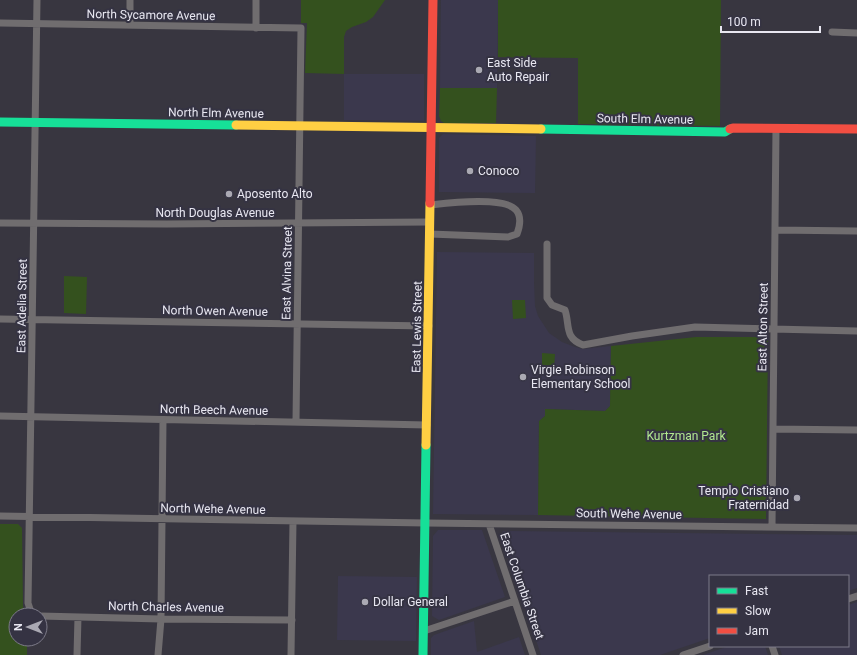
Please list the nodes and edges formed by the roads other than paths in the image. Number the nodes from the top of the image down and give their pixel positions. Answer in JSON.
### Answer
{"nodes":[{"id":1,"x":37,"y":0,"type":"edge"},
{"id":2,"x":130,"y":0,"type":"edge"},
{"id":3,"x":256,"y":0,"type":"edge"},
{"id":4,"x":433,"y":0,"type":"edge"},
{"id":5,"x":0,"y":23,"type":"edge"},
{"id":6,"x":36,"y":24,"type":"junction"},
{"id":7,"x":130,"y":25,"type":"junction"},
{"id":8,"x":256,"y":28,"type":"junction"},
{"id":9,"x":301,"y":28,"type":"joint"},
{"id":10,"x":832,"y":32,"type":"dead end"},
{"id":11,"x":857,"y":32,"type":"edge"},
{"id":12,"x":0,"y":122,"type":"edge"},
{"id":13,"x":35,"y":122,"type":"junction"},
{"id":14,"x":300,"y":126,"type":"junction"},
{"id":15,"x":431,"y":128,"type":"junction"},
{"id":16,"x":776,"y":128,"type":"junction"},
{"id":17,"x":857,"y":129,"type":"edge"},
{"id":18,"x":430,"y":205,"type":"junction"},
{"id":19,"x":430,"y":222,"type":"junction"},
{"id":20,"x":299,"y":223,"type":"junction"},
{"id":21,"x":0,"y":224,"type":"edge"},
{"id":22,"x":34,"y":224,"type":"junction"},
{"id":23,"x":775,"y":230,"type":"junction"},
{"id":24,"x":857,"y":231,"type":"edge"},
{"id":25,"x":430,"y":234,"type":"junction"},
{"id":26,"x":547,"y":244,"type":"dead end"},
{"id":27,"x":0,"y":319,"type":"edge"},
{"id":28,"x":33,"y":319,"type":"junction"},
{"id":29,"x":297,"y":324,"type":"junction"},
{"id":30,"x":429,"y":326,"type":"junction"},
{"id":31,"x":774,"y":330,"type":"junction"},
{"id":32,"x":857,"y":331,"type":"edge"},
{"id":33,"x":0,"y":416,"type":"edge"},
{"id":34,"x":31,"y":417,"type":"junction"},
{"id":35,"x":163,"y":420,"type":"junction"},
{"id":36,"x":296,"y":422,"type":"junction"},
{"id":37,"x":427,"y":425,"type":"junction"},
{"id":38,"x":773,"y":429,"type":"junction"},
{"id":39,"x":857,"y":430,"type":"edge"},
{"id":40,"x":0,"y":516,"type":"edge"},
{"id":41,"x":30,"y":516,"type":"junction"},
{"id":42,"x":162,"y":519,"type":"junction"},
{"id":43,"x":293,"y":521,"type":"junction"},
{"id":44,"x":426,"y":523,"type":"junction"},
{"id":45,"x":489,"y":524,"type":"junction"},
{"id":46,"x":772,"y":526,"type":"junction"},
{"id":47,"x":857,"y":528,"type":"edge"},
{"id":48,"x":515,"y":601,"type":"junction"},
{"id":49,"x":30,"y":607,"type":"edge"},
{"id":50,"x":48,"y":616,"type":"edge"},
{"id":51,"x":78,"y":617,"type":"junction"},
{"id":52,"x":161,"y":619,"type":"junction"},
{"id":53,"x":292,"y":620,"type":"junction"},
{"id":54,"x":424,"y":631,"type":"junction"},
{"id":55,"x":709,"y":646,"type":"edge"},
{"id":56,"x":77,"y":655,"type":"edge"},
{"id":57,"x":158,"y":655,"type":"edge"},
{"id":58,"x":291,"y":655,"type":"edge"},
{"id":59,"x":424,"y":655,"type":"edge"},
{"id":60,"x":533,"y":655,"type":"edge"},
{"id":61,"x":683,"y":655,"type":"edge"}],
"edges":[{"from":1,"to":6,"type":"street","name":"East Adelia Street"},
{"from":2,"to":7,"type":"street"},
{"from":3,"to":8,"type":"street"},
{"from":4,"to":15,"type":"street","name":"East Lewis Street"},
{"from":5,"to":6,"type":"street","name":"North Sycamore Avenue"},
{"from":6,"to":7,"type":"street","name":"North Sycamore Avenue"},
{"from":6,"to":13,"type":"street","name":"East Adelia Street"},
{"from":7,"to":8,"type":"street","name":"North Sycamore Avenue"},
{"from":8,"to":9,"type":"street","name":"North Sycamore Avenue"},
{"from":9,"to":14,"type":"street","name":"East Alvina Street"},
{"from":10,"to":11,"type":"street"},
{"from":12,"to":13,"type":"street","name":"North Elm Avenue"},
{"from":13,"to":14,"type":"street","name":"North Elm Avenue"},
{"from":13,"to":22,"type":"street","name":"East Adelia Street"},
{"from":14,"to":15,"type":"street","name":"North Elm Avenue"},
{"from":14,"to":20,"type":"street","name":"East Alvina Street"},
{"from":15,"to":16,"type":"street","name":"South Elm Avenue"},
{"from":15,"to":18,"type":"street","name":"East Lewis Street"},
{"from":16,"to":17,"type":"street","name":"South Elm Avenue"},
{"from":16,"to":23,"type":"street","name":"East Alton Street"},
{"from":18,"to":19,"type":"street","name":"East Lewis Street"},
{"from":18,"to":25,"type":"street"},
{"from":19,"to":20,"type":"street","name":"North Douglas Avenue"},
{"from":19,"to":25,"type":"street","name":"East Lewis Street"},
{"from":20,"to":22,"type":"street","name":"North Douglas Avenue"},
{"from":20,"to":29,"type":"street","name":"East Alvina Street"},
{"from":21,"to":22,"type":"street","name":"North Douglas Avenue"},
{"from":22,"to":28,"type":"street","name":"East Adelia Street"},
{"from":23,"to":24,"type":"street"},
{"from":23,"to":31,"type":"street","name":"East Alton Street"},
{"from":25,"to":30,"type":"street","name":"East Lewis Street"},
{"from":26,"to":31,"type":"street"},
{"from":27,"to":28,"type":"street","name":"North Owen Avenue"},
{"from":28,"to":29,"type":"street","name":"North Owen Avenue"},
{"from":28,"to":34,"type":"street","name":"East Adelia Street"},
{"from":29,"to":30,"type":"street","name":"North Owen Avenue"},
{"from":29,"to":36,"type":"street","name":"East Alvina Street"},
{"from":30,"to":37,"type":"street","name":"East Lewis Street"},
{"from":31,"to":32,"type":"street"},
{"from":31,"to":38,"type":"street","name":"East Alton Street"},
{"from":33,"to":34,"type":"street","name":"North Beech Avenue"},
{"from":34,"to":35,"type":"street","name":"North Beech Avenue"},
{"from":34,"to":41,"type":"street","name":"East Adelia Street"},
{"from":35,"to":36,"type":"street","name":"North Beech Avenue"},
{"from":35,"to":42,"type":"street"},
{"from":36,"to":37,"type":"street","name":"North Beech Avenue"},
{"from":37,"to":44,"type":"street","name":"East Lewis Street"},
{"from":38,"to":39,"type":"street"},
{"from":38,"to":46,"type":"street","name":"East Alton Street"},
{"from":40,"to":41,"type":"street","name":"North Wehe Avenue"},
{"from":41,"to":42,"type":"street","name":"North Wehe Avenue"},
{"from":41,"to":49,"type":"street","name":"East Adelia Street"},
{"from":42,"to":43,"type":"street","name":"North Wehe Avenue"},
{"from":42,"to":52,"type":"street"},
{"from":43,"to":44,"type":"street","name":"North Wehe Avenue"},
{"from":43,"to":53,"type":"street"},
{"from":44,"to":45,"type":"street","name":"South Wehe Avenue"},
{"from":44,"to":54,"type":"street","name":"East Lewis Street"},
{"from":45,"to":46,"type":"street","name":"South Wehe Avenue"},
{"from":45,"to":48,"type":"street","name":"East Columbia Street"},
{"from":46,"to":47,"type":"street","name":"South Wehe Avenue"},
{"from":48,"to":54,"type":"street"},
{"from":48,"to":60,"type":"street","name":"East Columbia Street"},
{"from":50,"to":51,"type":"street","name":"North Charles Avenue"},
{"from":51,"to":52,"type":"street","name":"North Charles Avenue"},
{"from":51,"to":56,"type":"street"},
{"from":52,"to":53,"type":"street","name":"North Charles Avenue"},
{"from":52,"to":57,"type":"street"},
{"from":53,"to":58,"type":"street"},
{"from":54,"to":59,"type":"street","name":"East Lewis Street"},
{"from":55,"to":61,"type":"street"}]}
